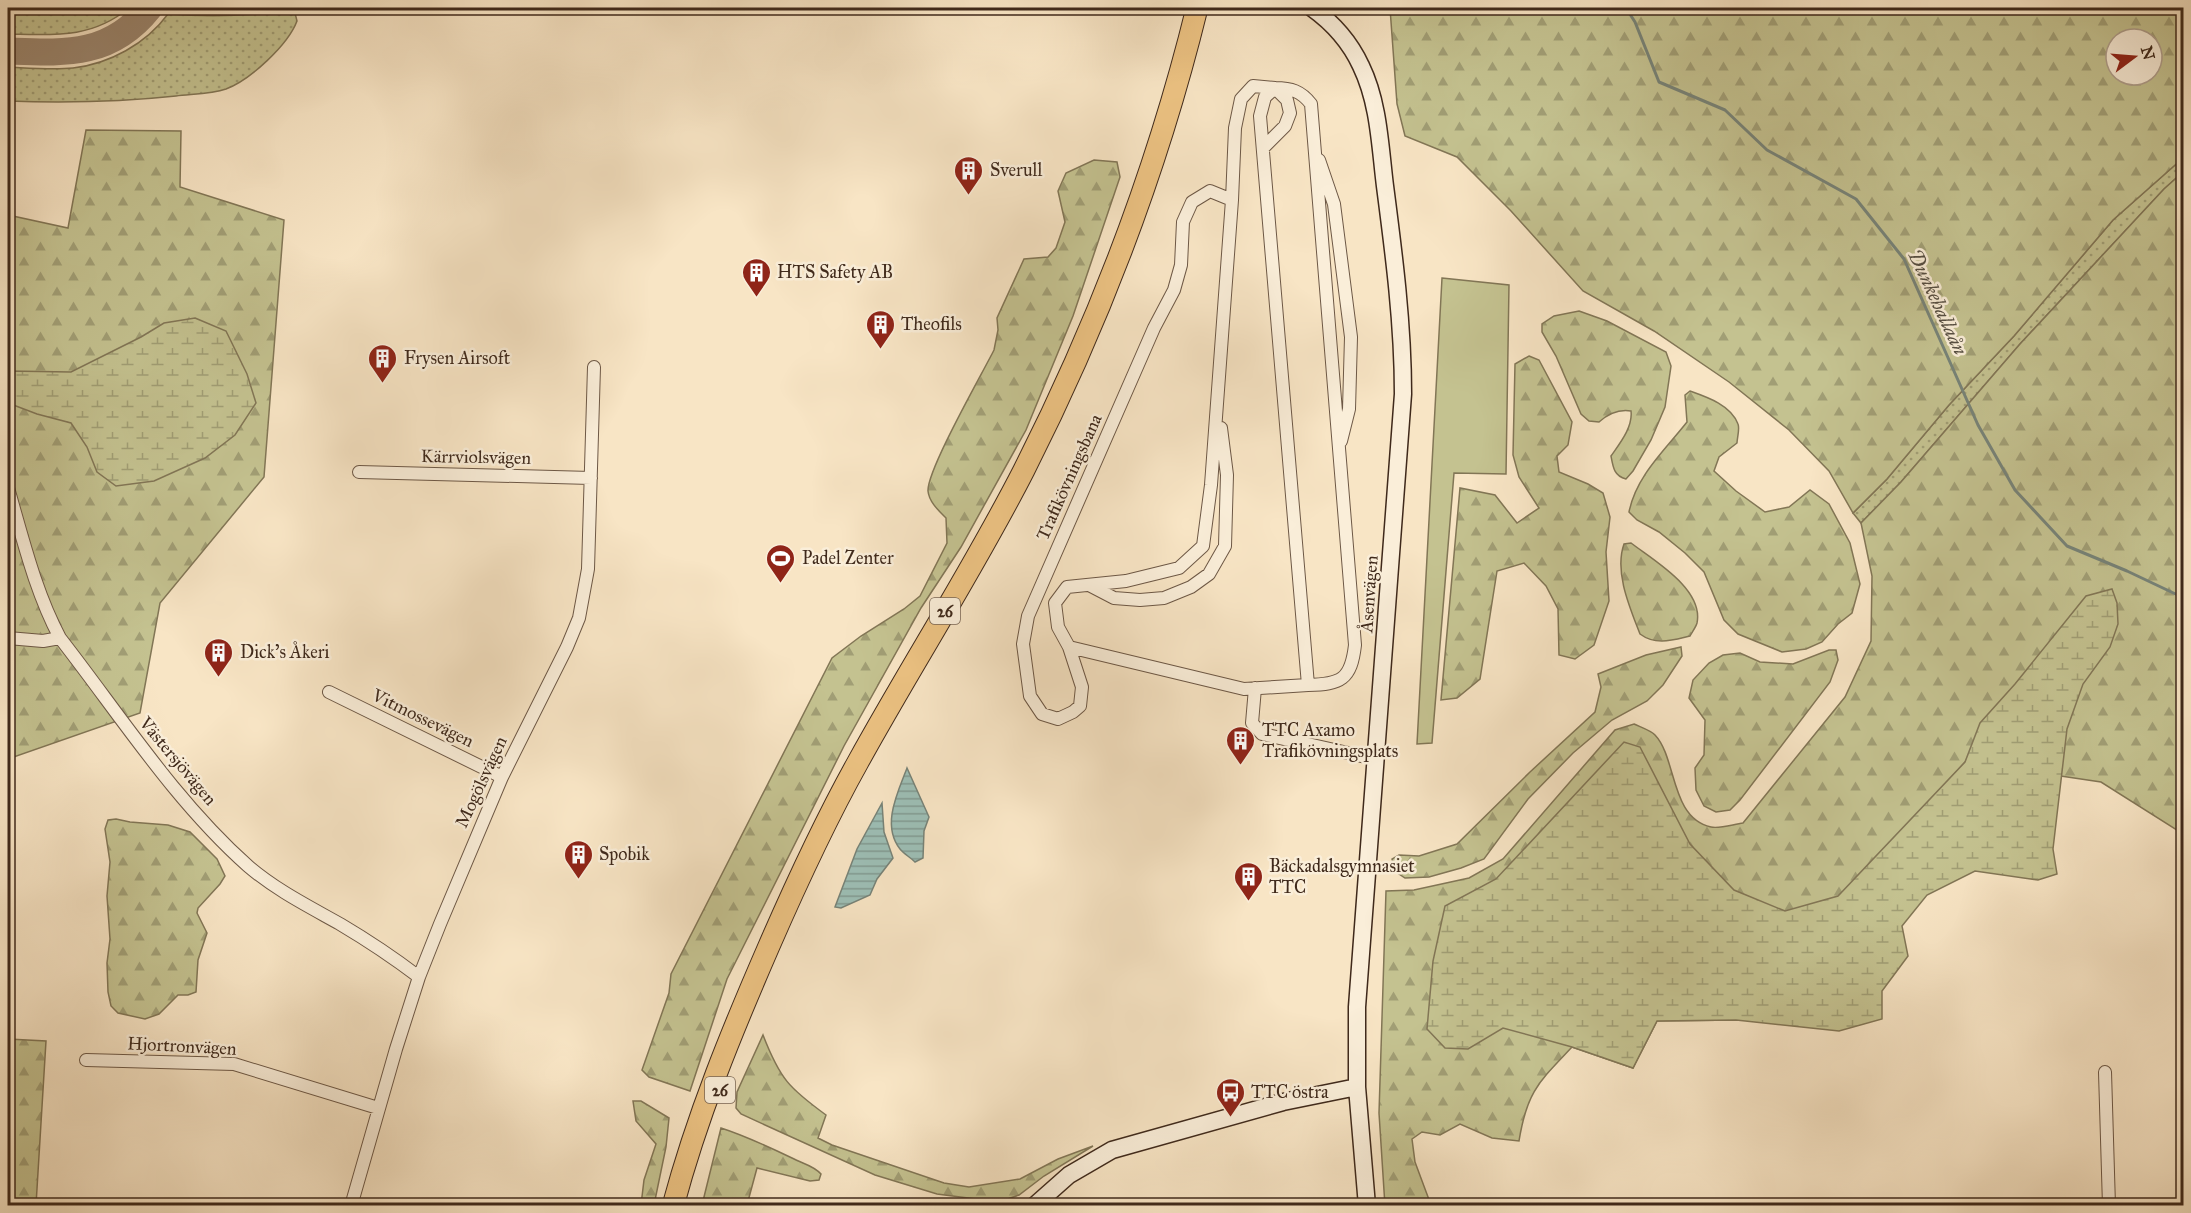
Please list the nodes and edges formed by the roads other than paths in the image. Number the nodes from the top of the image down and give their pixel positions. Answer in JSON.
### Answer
{"nodes":[{"id":1,"x":1197,"y":8,"type":"edge"},
{"id":2,"x":1206,"y":8,"type":"edge"},
{"id":3,"x":1214,"y":8,"type":"edge"},
{"id":4,"x":1312,"y":8,"type":"edge"},
{"id":5,"x":1200,"y":30,"type":"junction"},
{"id":6,"x":1275,"y":88,"type":"junction"},
{"id":7,"x":1313,"y":143,"type":"junction"},
{"id":8,"x":1263,"y":148,"type":"junction"},
{"id":9,"x":1232,"y":200,"type":"junction"},
{"id":10,"x":594,"y":367,"type":"dead end"},
{"id":11,"x":1218,"y":401,"type":"junction"},
{"id":12,"x":1339,"y":451,"type":"junction"},
{"id":13,"x":359,"y":472,"type":"dead end"},
{"id":14,"x":591,"y":478,"type":"junction"},
{"id":15,"x":8,"y":488,"type":"edge"},
{"id":16,"x":1088,"y":585,"type":"junction"},
{"id":17,"x":8,"y":638,"type":"edge"},
{"id":18,"x":60,"y":638,"type":"junction"},
{"id":19,"x":1069,"y":647,"type":"junction"},
{"id":20,"x":1308,"y":685,"type":"junction"},
{"id":21,"x":1255,"y":688,"type":"junction"},
{"id":22,"x":329,"y":692,"type":"dead end"},
{"id":23,"x":1374,"y":759,"type":"junction"},
{"id":24,"x":502,"y":777,"type":"junction"},
{"id":25,"x":419,"y":977,"type":"junction"},
{"id":26,"x":86,"y":1060,"type":"dead end"},
{"id":27,"x":2105,"y":1072,"type":"dead end"},
{"id":28,"x":1357,"y":1087,"type":"junction"},
{"id":29,"x":378,"y":1108,"type":"junction"},
{"id":30,"x":351,"y":1206,"type":"edge"},
{"id":31,"x":673,"y":1206,"type":"edge"},
{"id":32,"x":682,"y":1206,"type":"edge"},
{"id":33,"x":1034,"y":1206,"type":"edge"},
{"id":34,"x":1367,"y":1206,"type":"edge"},
{"id":35,"x":2109,"y":1206,"type":"edge"}],
"edges":[{"from":1,"to":31,"type":"highway","number":"26"},
{"from":2,"to":5,"type":"highway","number":"26"},
{"from":3,"to":5,"type":"highway"},
{"from":4,"to":23,"type":"street","name":"Åsenvägen"},
{"from":5,"to":32,"type":"highway","number":"26"},
{"from":6,"to":7,"type":"street","name":"Trafikövningsbana"},
{"from":6,"to":8,"type":"street"},
{"from":6,"to":8,"type":"street"},
{"from":6,"to":9,"type":"street","name":"Trafikövningsbana"},
{"from":7,"to":12,"type":"street","name":"Trafikövningsbana"},
{"from":7,"to":12,"type":"street","name":"Trafikövningsbana"},
{"from":8,"to":20,"type":"street"},
{"from":9,"to":11,"type":"street","name":"Trafikövningsbana"},
{"from":9,"to":19,"type":"street","name":"Trafikövningsbana"},
{"from":10,"to":14,"type":"street","name":"Mogölsvägen"},
{"from":11,"to":16,"type":"street","name":"Trafikövningsbana"},
{"from":11,"to":16,"type":"street","name":"Trafikövningsbana"},
{"from":12,"to":20,"type":"street","name":"Trafikövningsbana"},
{"from":13,"to":14,"type":"street","name":"Kärrviolsvägen"},
{"from":14,"to":24,"type":"street","name":"Mogölsvägen"},
{"from":15,"to":18,"type":"street","name":"Västersjövägen"},
{"from":16,"to":19,"type":"street","name":"Trafikövningsbana"},
{"from":17,"to":18,"type":"street"},
{"from":18,"to":25,"type":"street","name":"Västersjövägen"},
{"from":19,"to":21,"type":"street","name":"Trafikövningsbana"},
{"from":20,"to":21,"type":"street","name":"Trafikövningsbana"},
{"from":21,"to":23,"type":"street"},
{"from":22,"to":24,"type":"street","name":"Vitmossevägen"},
{"from":23,"to":28,"type":"street","name":"Åsenvägen"},
{"from":24,"to":25,"type":"street","name":"Mogölsvägen"},
{"from":25,"to":29,"type":"street","name":"Mogölsvägen"},
{"from":26,"to":29,"type":"street","name":"Hjortronvägen"},
{"from":27,"to":35,"type":"street"},
{"from":28,"to":33,"type":"street"},
{"from":28,"to":34,"type":"street","name":"Åsenvägen"},
{"from":29,"to":30,"type":"street","name":"Mogölsvägen"}]}
